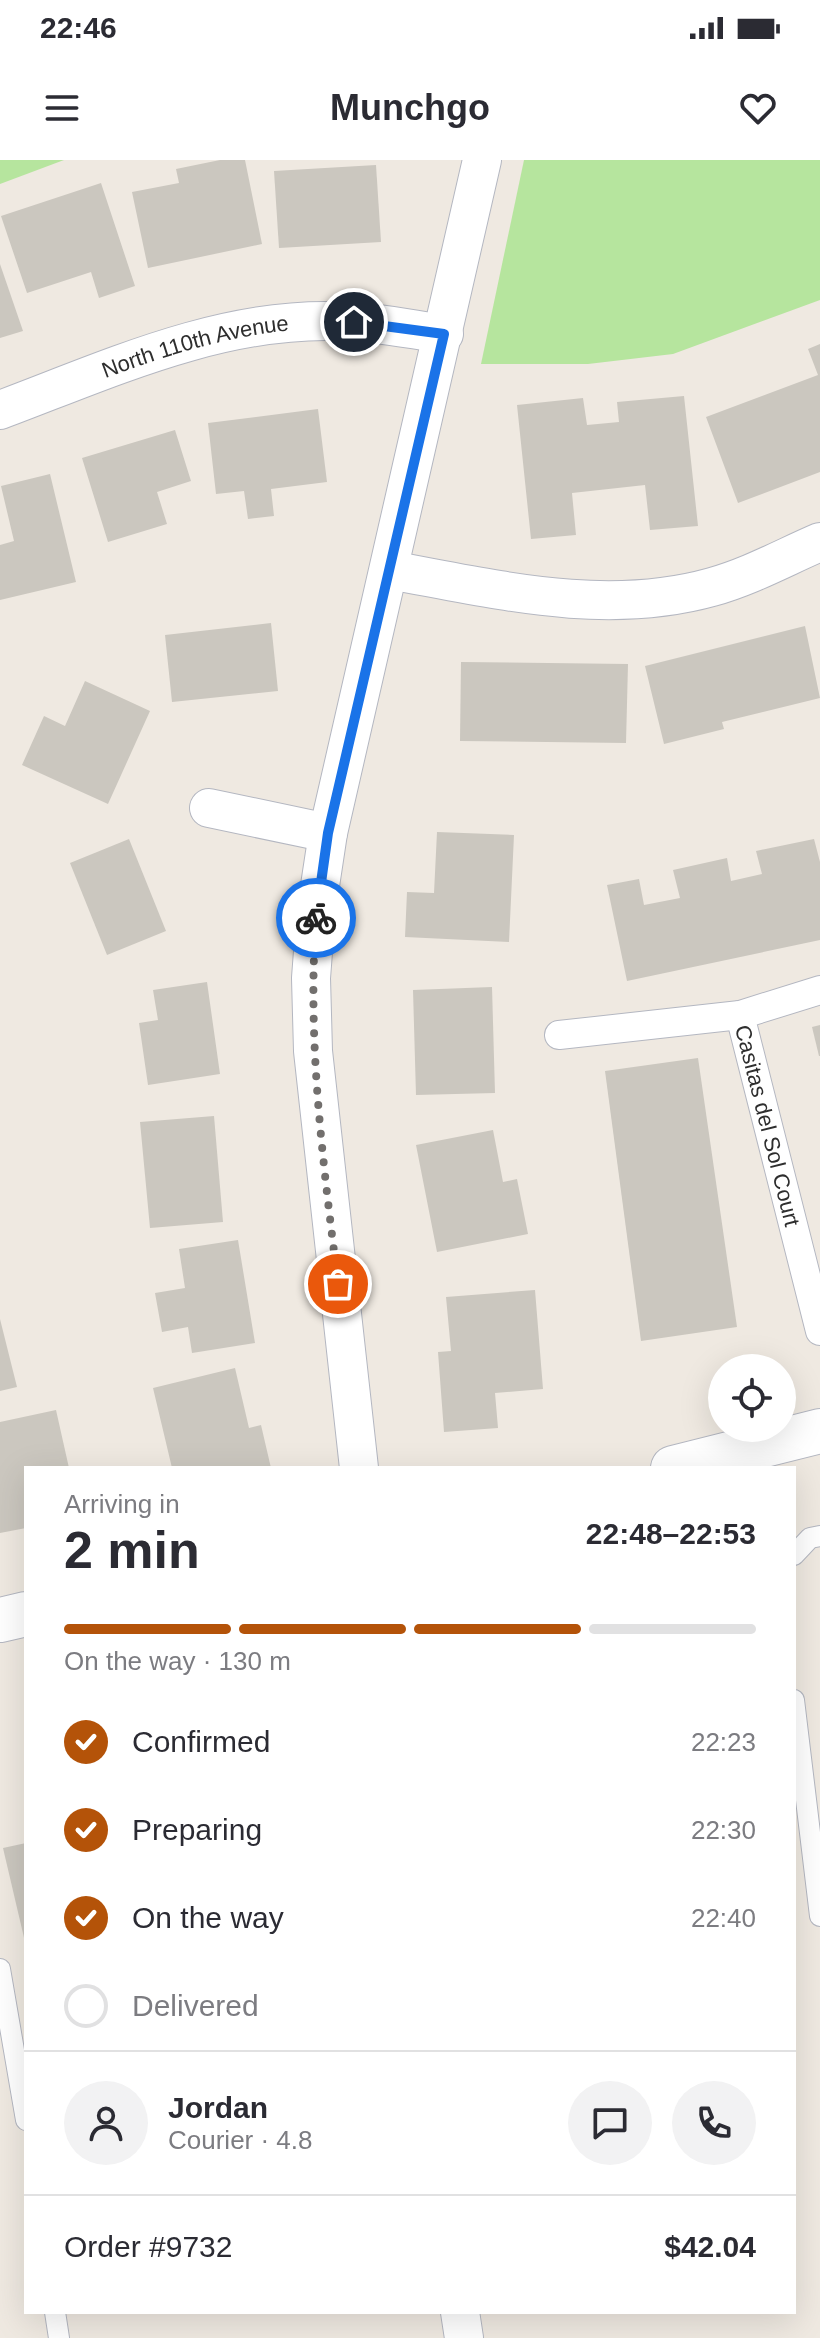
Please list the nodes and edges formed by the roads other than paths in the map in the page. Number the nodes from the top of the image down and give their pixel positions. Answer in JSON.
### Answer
{"nodes":[{"id":1,"x":482,"y":160,"type":"edge"},
{"id":2,"x":444,"y":334,"type":"junction"},
{"id":3,"x":0,"y":410,"type":"edge"},
{"id":4,"x":820,"y":542,"type":"edge"},
{"id":5,"x":389,"y":570,"type":"junction"},
{"id":6,"x":209,"y":808,"type":"dead end"},
{"id":7,"x":328,"y":833,"type":"junction"},
{"id":8,"x":820,"y":990,"type":"edge"},
{"id":9,"x":740,"y":1015,"type":"junction"},
{"id":10,"x":559,"y":1035,"type":"dead end"},
{"id":11,"x":820,"y":1331,"type":"edge"},
{"id":12,"x":820,"y":1431,"type":"edge"},
{"id":13,"x":359,"y":1466,"type":"edge"},
{"id":14,"x":681,"y":1466,"type":"edge"},
{"id":15,"x":820,"y":1536,"type":"edge"},
{"id":16,"x":796,"y":1553,"type":"edge"},
{"id":17,"x":24,"y":1614,"type":"edge"},
{"id":18,"x":0,"y":1620,"type":"edge"},
{"id":19,"x":796,"y":1717,"type":"edge"},
{"id":20,"x":820,"y":1916,"type":"edge"},
{"id":21,"x":0,"y":1969,"type":"edge"},
{"id":22,"x":24,"y":2108,"type":"edge"},
{"id":23,"x":55,"y":2314,"type":"edge"},
{"id":24,"x":460,"y":2314,"type":"edge"},
{"id":25,"x":59,"y":2338,"type":"edge"},
{"id":26,"x":464,"y":2338,"type":"edge"}],
"edges":[{"from":1,"to":2,"type":"street"},
{"from":2,"to":3,"type":"street","name":"North 110th Avenue"},
{"from":2,"to":5,"type":"street"},
{"from":4,"to":5,"type":"street"},
{"from":5,"to":7,"type":"street"},
{"from":6,"to":7,"type":"street"},
{"from":7,"to":13,"type":"street"},
{"from":8,"to":9,"type":"street"},
{"from":9,"to":10,"type":"street"},
{"from":9,"to":11,"type":"street","name":"Casitas del Sol Court"},
{"from":12,"to":14,"type":"street"},
{"from":15,"to":16,"type":"lane"},
{"from":17,"to":18,"type":"street"},
{"from":19,"to":20,"type":"lane"},
{"from":21,"to":22,"type":"lane"},
{"from":23,"to":25,"type":"lane"},
{"from":24,"to":26,"type":"street"}]}
